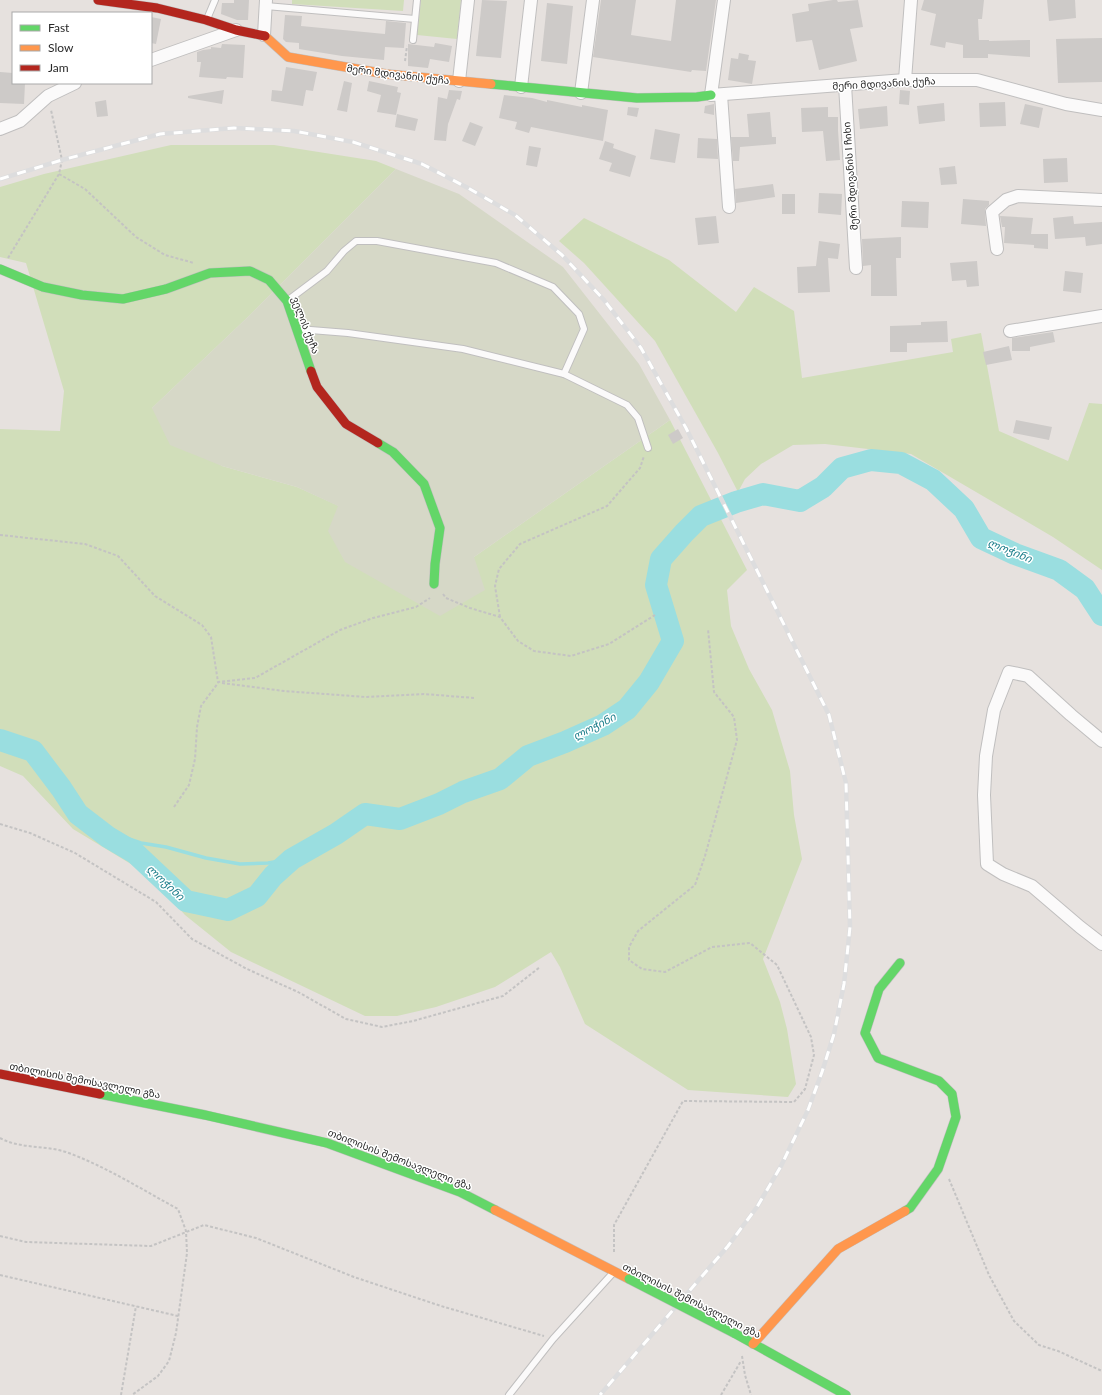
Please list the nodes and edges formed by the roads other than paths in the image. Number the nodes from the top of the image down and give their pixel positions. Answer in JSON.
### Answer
{"nodes":[{"id":1,"x":98,"y":0,"type":"edge"},
{"id":2,"x":215,"y":0,"type":"edge"},
{"id":3,"x":417,"y":0,"type":"edge"},
{"id":4,"x":468,"y":0,"type":"edge"},
{"id":5,"x":531,"y":0,"type":"edge"},
{"id":6,"x":594,"y":0,"type":"edge"},
{"id":7,"x":724,"y":0,"type":"edge"},
{"id":8,"x":911,"y":0,"type":"edge"},
{"id":9,"x":266,"y":3,"type":"edge"},
{"id":10,"x":158,"y":4,"type":"edge"},
{"id":11,"x":415,"y":19,"type":"junction"},
{"id":12,"x":206,"y":20,"type":"junction"},
{"id":13,"x":236,"y":30,"type":"junction"},
{"id":14,"x":264,"y":36,"type":"junction"},
{"id":15,"x":413,"y":40,"type":"road end"},
{"id":16,"x":152,"y":60,"type":"edge"},
{"id":17,"x":905,"y":80,"type":"junction"},
{"id":18,"x":459,"y":81,"type":"junction"},
{"id":19,"x":73,"y":84,"type":"edge"},
{"id":20,"x":845,"y":85,"type":"junction"},
{"id":21,"x":521,"y":87,"type":"junction"},
{"id":22,"x":581,"y":93,"type":"junction"},
{"id":23,"x":716,"y":95,"type":"junction"},
{"id":24,"x":1102,"y":110,"type":"edge"},
{"id":25,"x":0,"y":129,"type":"edge"},
{"id":26,"x":1102,"y":200,"type":"edge"},
{"id":27,"x":729,"y":208,"type":"dead end"},
{"id":28,"x":996,"y":249,"type":"dead end"},
{"id":29,"x":856,"y":268,"type":"dead end"},
{"id":30,"x":0,"y":270,"type":"edge"},
{"id":31,"x":287,"y":301,"type":"junction"},
{"id":32,"x":1102,"y":316,"type":"edge"},
{"id":33,"x":297,"y":329,"type":"junction"},
{"id":34,"x":1010,"y":331,"type":"dead end"},
{"id":35,"x":564,"y":374,"type":"junction"},
{"id":36,"x":648,"y":448,"type":"road end"},
{"id":37,"x":434,"y":584,"type":"road end"},
{"id":38,"x":1102,"y":741,"type":"edge"},
{"id":39,"x":1102,"y":944,"type":"edge"},
{"id":40,"x":900,"y":963,"type":"dead end"},
{"id":41,"x":0,"y":1074,"type":"edge"},
{"id":42,"x":614,"y":1272,"type":"junction"},
{"id":43,"x":753,"y":1344,"type":"junction"},
{"id":44,"x":509,"y":1395,"type":"edge"},
{"id":45,"x":846,"y":1395,"type":"edge"}],
"edges":[{"from":1,"to":10,"type":"main road","name":"მერი მდივანის ქუჩა"},
{"from":2,"to":12,"type":"lane"},
{"from":3,"to":11,"type":"lane"},
{"from":4,"to":18,"type":"street"},
{"from":5,"to":21,"type":"street"},
{"from":6,"to":22,"type":"street"},
{"from":7,"to":23,"type":"street"},
{"from":8,"to":17,"type":"street"},
{"from":9,"to":11,"type":"lane"},
{"from":9,"to":14,"type":"street"},
{"from":10,"to":12,"type":"main road","name":"მერი მდივანის ქუჩა"},
{"from":11,"to":15,"type":"lane"},
{"from":12,"to":13,"type":"main road","name":"მერი მდივანის ქუჩა"},
{"from":13,"to":14,"type":"main road","name":"მერი მდივანის ქუჩა"},
{"from":13,"to":16,"type":"street"},
{"from":14,"to":18,"type":"main road","name":"მერი მდივანის ქუჩა"},
{"from":17,"to":20,"type":"street","name":"მერი მდივანის ქუჩა"},
{"from":17,"to":24,"type":"street","name":"მერი მდივანის ქუჩა"},
{"from":18,"to":21,"type":"main road","name":"მერი მდივანის ქუჩა"},
{"from":19,"to":25,"type":"street"},
{"from":20,"to":23,"type":"street","name":"მერი მდივანის ქუჩა"},
{"from":20,"to":29,"type":"street","name":"მერი მდივანის I ჩიხი"},
{"from":21,"to":22,"type":"main road","name":"მერი მდივანის ქუჩა"},
{"from":22,"to":23,"type":"main road","name":"მერი მდივანის ქუჩა"},
{"from":23,"to":27,"type":"street"},
{"from":26,"to":28,"type":"street"},
{"from":30,"to":31,"type":"main road","name":"ველის ქუჩა"},
{"from":31,"to":33,"type":"main road","name":"ველის ქუჩა"},
{"from":31,"to":35,"type":"lane"},
{"from":32,"to":34,"type":"street"},
{"from":33,"to":35,"type":"lane"},
{"from":33,"to":37,"type":"main road","name":"ველის ქუჩა"},
{"from":35,"to":36,"type":"lane"},
{"from":38,"to":39,"type":"street"},
{"from":40,"to":43,"type":"main road"},
{"from":41,"to":42,"type":"main road","name":"თბილისის შემოსავლელი გზა"},
{"from":42,"to":43,"type":"main road","name":"თბილისის შემოსავლელი გზა","bridge":true},
{"from":42,"to":44,"type":"lane"},
{"from":43,"to":45,"type":"main road","name":"თბილისის შემოსავლელი გზა"}]}
